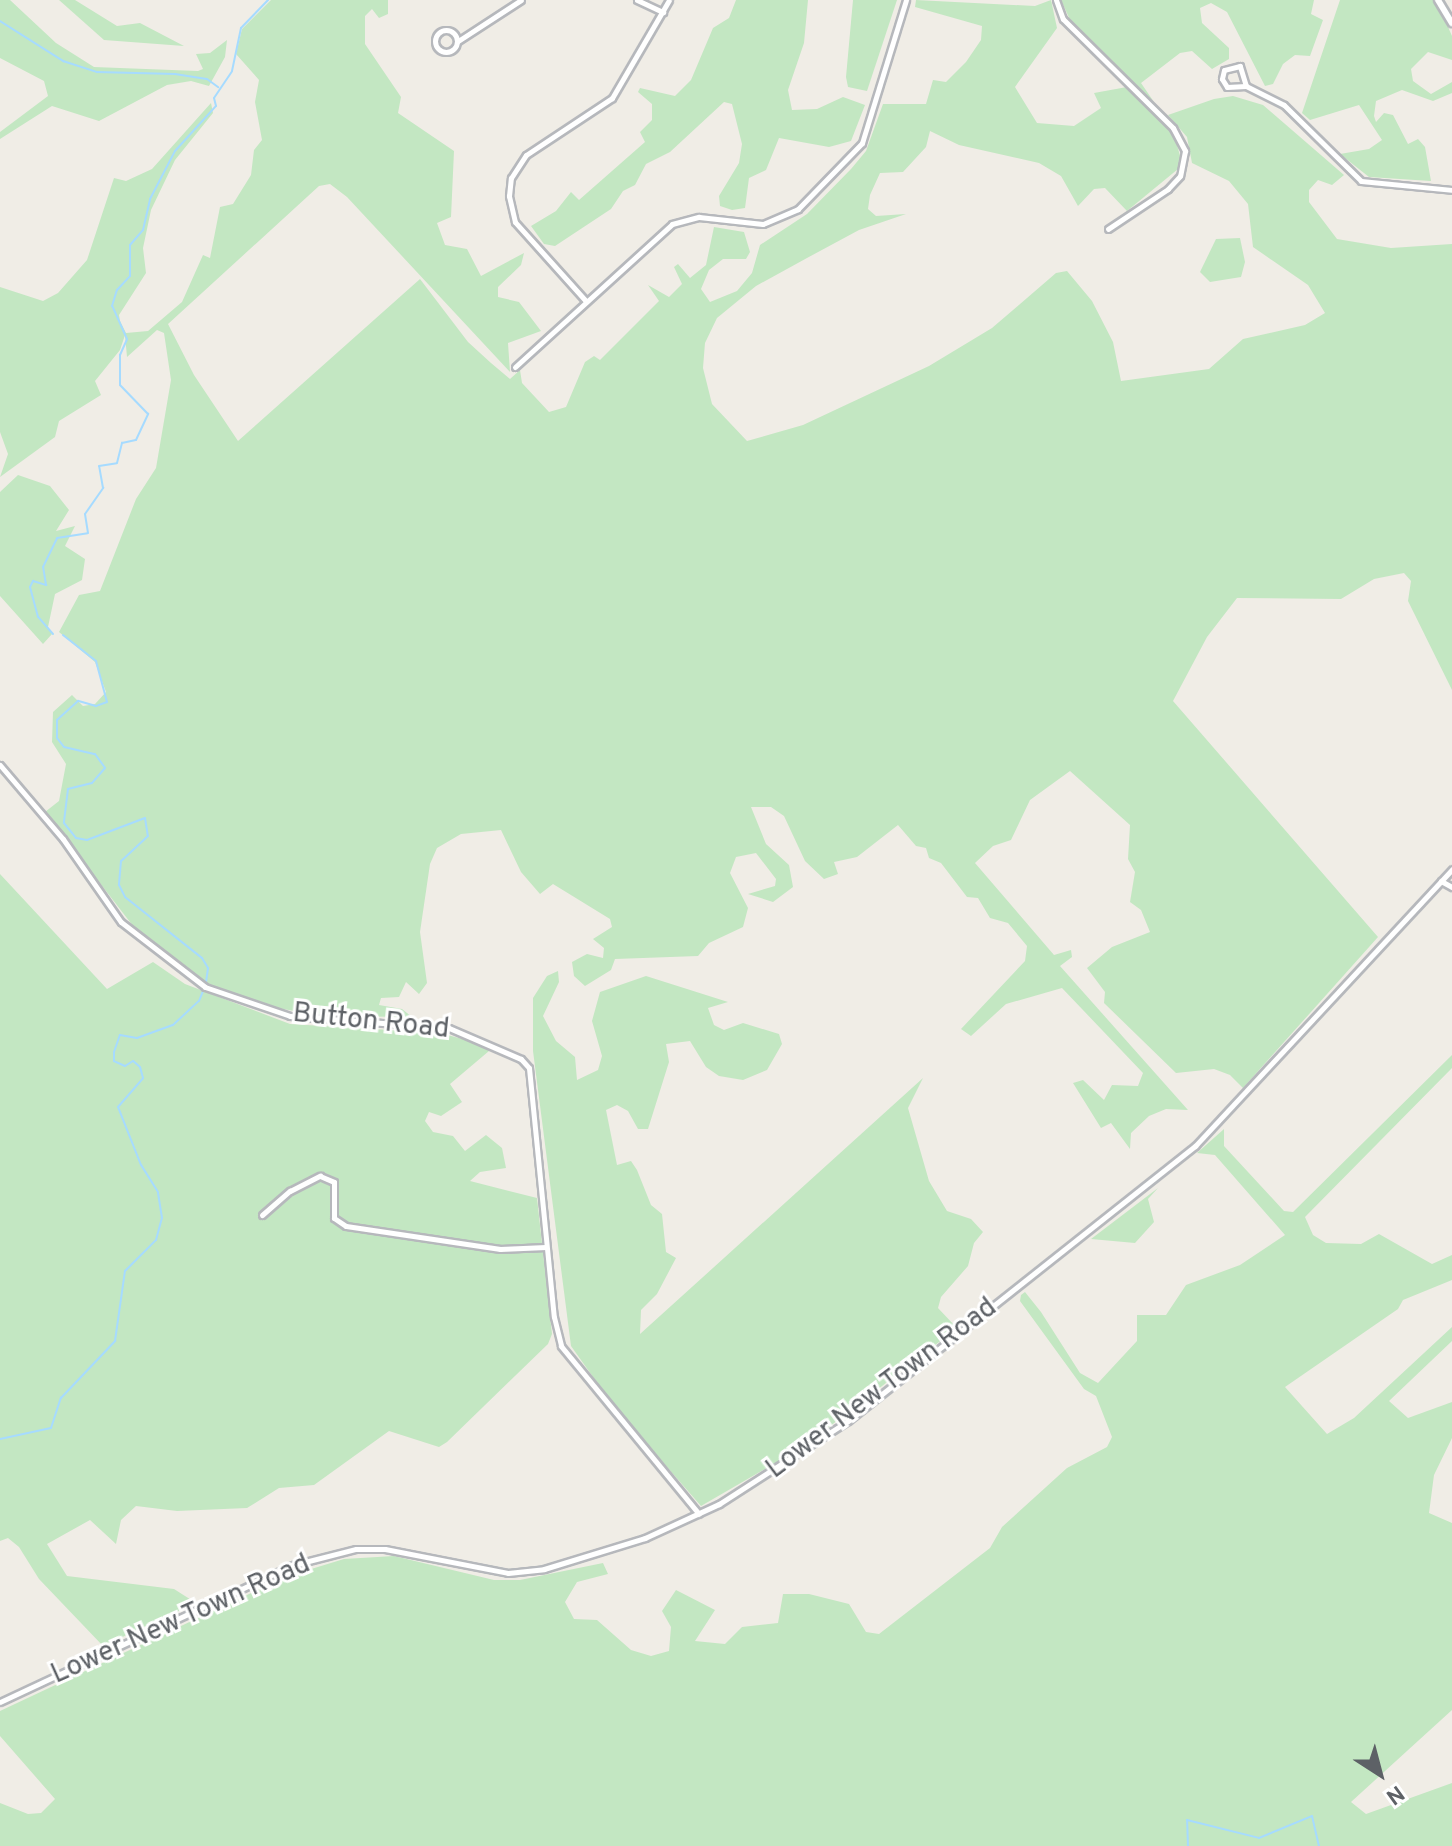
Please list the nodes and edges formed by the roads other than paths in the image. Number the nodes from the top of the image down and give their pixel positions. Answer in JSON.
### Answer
{"nodes":[{"id":1,"x":521,"y":0,"type":"edge"},
{"id":2,"x":637,"y":0,"type":"edge"},
{"id":3,"x":669,"y":0,"type":"edge"},
{"id":4,"x":906,"y":0,"type":"edge"},
{"id":5,"x":1056,"y":0,"type":"edge"},
{"id":6,"x":1438,"y":0,"type":"edge"},
{"id":7,"x":663,"y":12,"type":"junction"},
{"id":8,"x":1452,"y":23,"type":"edge"},
{"id":9,"x":458,"y":41,"type":"junction"},
{"id":10,"x":1246,"y":86,"type":"junction"},
{"id":11,"x":1452,"y":190,"type":"edge"},
{"id":12,"x":1108,"y":229,"type":"dead end"},
{"id":13,"x":585,"y":301,"type":"junction"},
{"id":14,"x":515,"y":367,"type":"dead end"},
{"id":15,"x":0,"y":765,"type":"edge"},
{"id":16,"x":1452,"y":869,"type":"edge"},
{"id":17,"x":1441,"y":881,"type":"junction"},
{"id":18,"x":1452,"y":887,"type":"edge"},
{"id":19,"x":262,"y":1215,"type":"dead end"},
{"id":20,"x":546,"y":1247,"type":"junction"},
{"id":21,"x":699,"y":1514,"type":"junction"},
{"id":22,"x":0,"y":1702,"type":"edge"}],
"edges":[{"from":1,"to":9,"type":"street"},
{"from":2,"to":7,"type":"street"},
{"from":3,"to":7,"type":"street"},
{"from":4,"to":13,"type":"street"},
{"from":5,"to":12,"type":"street"},
{"from":6,"to":8,"type":"street"},
{"from":7,"to":13,"type":"street"},
{"from":9,"to":9,"type":"street"},
{"from":10,"to":10,"type":"street"},
{"from":10,"to":11,"type":"street"},
{"from":13,"to":14,"type":"street"},
{"from":15,"to":20,"type":"street","name":"Button Road"},
{"from":16,"to":17,"type":"street","name":"Lower New Town Road"},
{"from":17,"to":18,"type":"street"},
{"from":17,"to":21,"type":"street","name":"Lower New Town Road"},
{"from":19,"to":20,"type":"street"},
{"from":20,"to":21,"type":"street","name":"Button Road"},
{"from":21,"to":22,"type":"street","name":"Lower New Town Road"}]}
